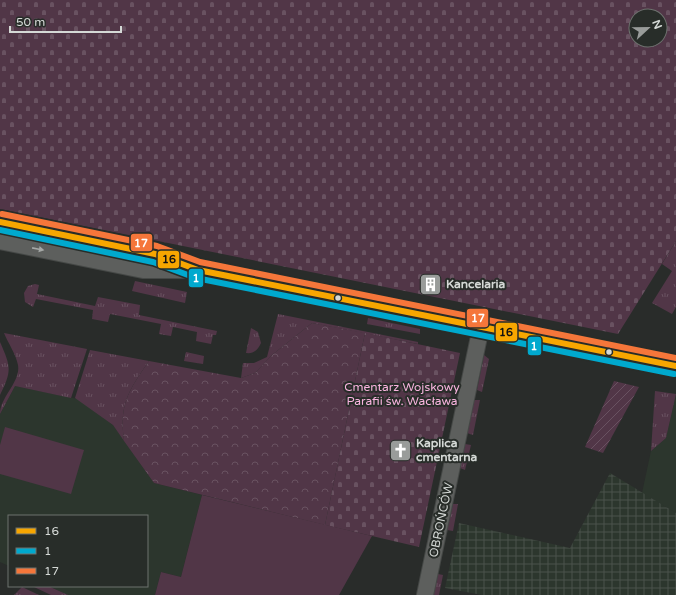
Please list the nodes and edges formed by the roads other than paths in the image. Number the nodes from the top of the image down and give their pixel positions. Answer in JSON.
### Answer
{"nodes":[{"id":1,"x":0,"y":222,"type":"edge"},
{"id":2,"x":0,"y":241,"type":"edge"},
{"id":3,"x":198,"y":270,"type":"junction"},
{"id":4,"x":481,"y":327,"type":"junction"},
{"id":5,"x":676,"y":366,"type":"edge"},
{"id":6,"x":425,"y":595,"type":"edge"}],
"edges":[{"from":1,"to":3,"type":"street"},
{"from":2,"to":3,"type":"street","one_way":true},
{"from":3,"to":4,"type":"street"},
{"from":4,"to":5,"type":"street"},
{"from":4,"to":6,"type":"street","name":"OBROŃCÓW"}]}
